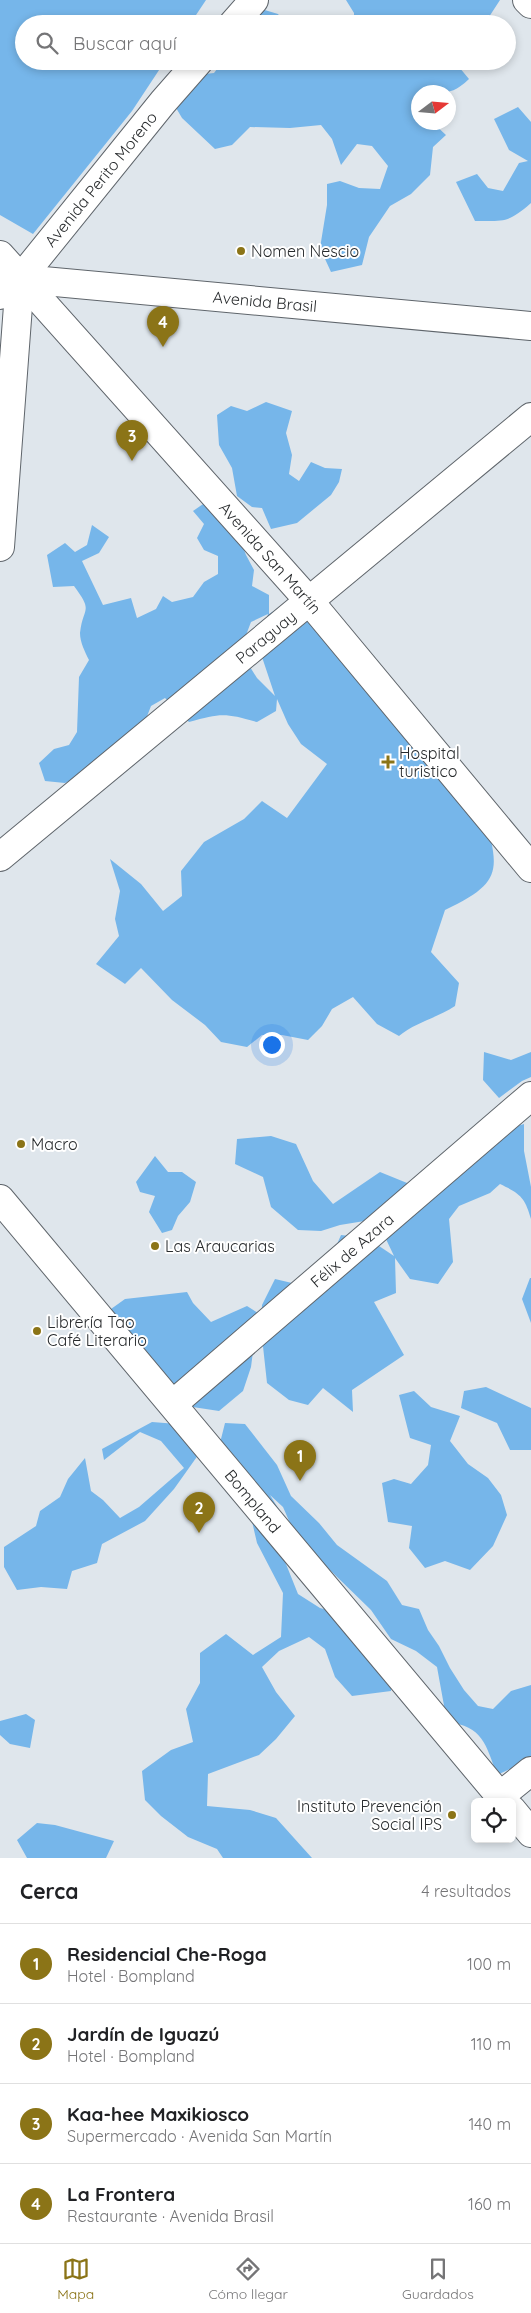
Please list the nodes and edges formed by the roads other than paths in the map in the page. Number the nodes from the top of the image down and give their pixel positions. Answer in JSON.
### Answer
{"nodes":[{"id":1,"x":254,"y":0,"type":"edge"},
{"id":2,"x":527,"y":0,"type":"edge"},
{"id":3,"x":531,"y":4,"type":"edge"},
{"id":4,"x":240,"y":15,"type":"edge"},
{"id":5,"x":191,"y":70,"type":"edge"},
{"id":6,"x":0,"y":255,"type":"edge"},
{"id":7,"x":7,"y":284,"type":"edge"},
{"id":8,"x":531,"y":326,"type":"edge"},
{"id":9,"x":531,"y":417,"type":"edge"},
{"id":10,"x":0,"y":547,"type":"edge"},
{"id":11,"x":310,"y":602,"type":"junction"},
{"id":12,"x":0,"y":857,"type":"edge"},
{"id":13,"x":531,"y":868,"type":"edge"},
{"id":14,"x":531,"y":1096,"type":"edge"},
{"id":15,"x":0,"y":1199,"type":"edge"},
{"id":16,"x":173,"y":1404,"type":"junction"},
{"id":17,"x":531,"y":1771,"type":"edge"},
{"id":18,"x":502,"y":1798,"type":"edge"},
{"id":19,"x":510,"y":1798,"type":"edge"},
{"id":20,"x":516,"y":1815,"type":"edge"},
{"id":21,"x":531,"y":1833,"type":"edge"}],
"edges":[{"from":1,"to":4,"type":"street"},
{"from":2,"to":3,"type":"street"},
{"from":5,"to":7,"type":"street","name":"Avenida Perito Moreno"},
{"from":6,"to":7,"type":"street","name":"Avenida San Martín"},
{"from":7,"to":8,"type":"street","name":"Avenida Brasil"},
{"from":7,"to":10,"type":"street"},
{"from":7,"to":11,"type":"street","name":"Avenida San Martín"},
{"from":9,"to":11,"type":"street","name":"Paraguay"},
{"from":11,"to":12,"type":"street","name":"Paraguay"},
{"from":11,"to":13,"type":"street","name":"Avenida San Martín"},
{"from":14,"to":16,"type":"street","name":"Félix de Azara"},
{"from":15,"to":16,"type":"street","name":"Bompland"},
{"from":16,"to":18,"type":"street","name":"Bompland"},
{"from":17,"to":19,"type":"street"},
{"from":20,"to":21,"type":"street","name":"Bompland"}]}
